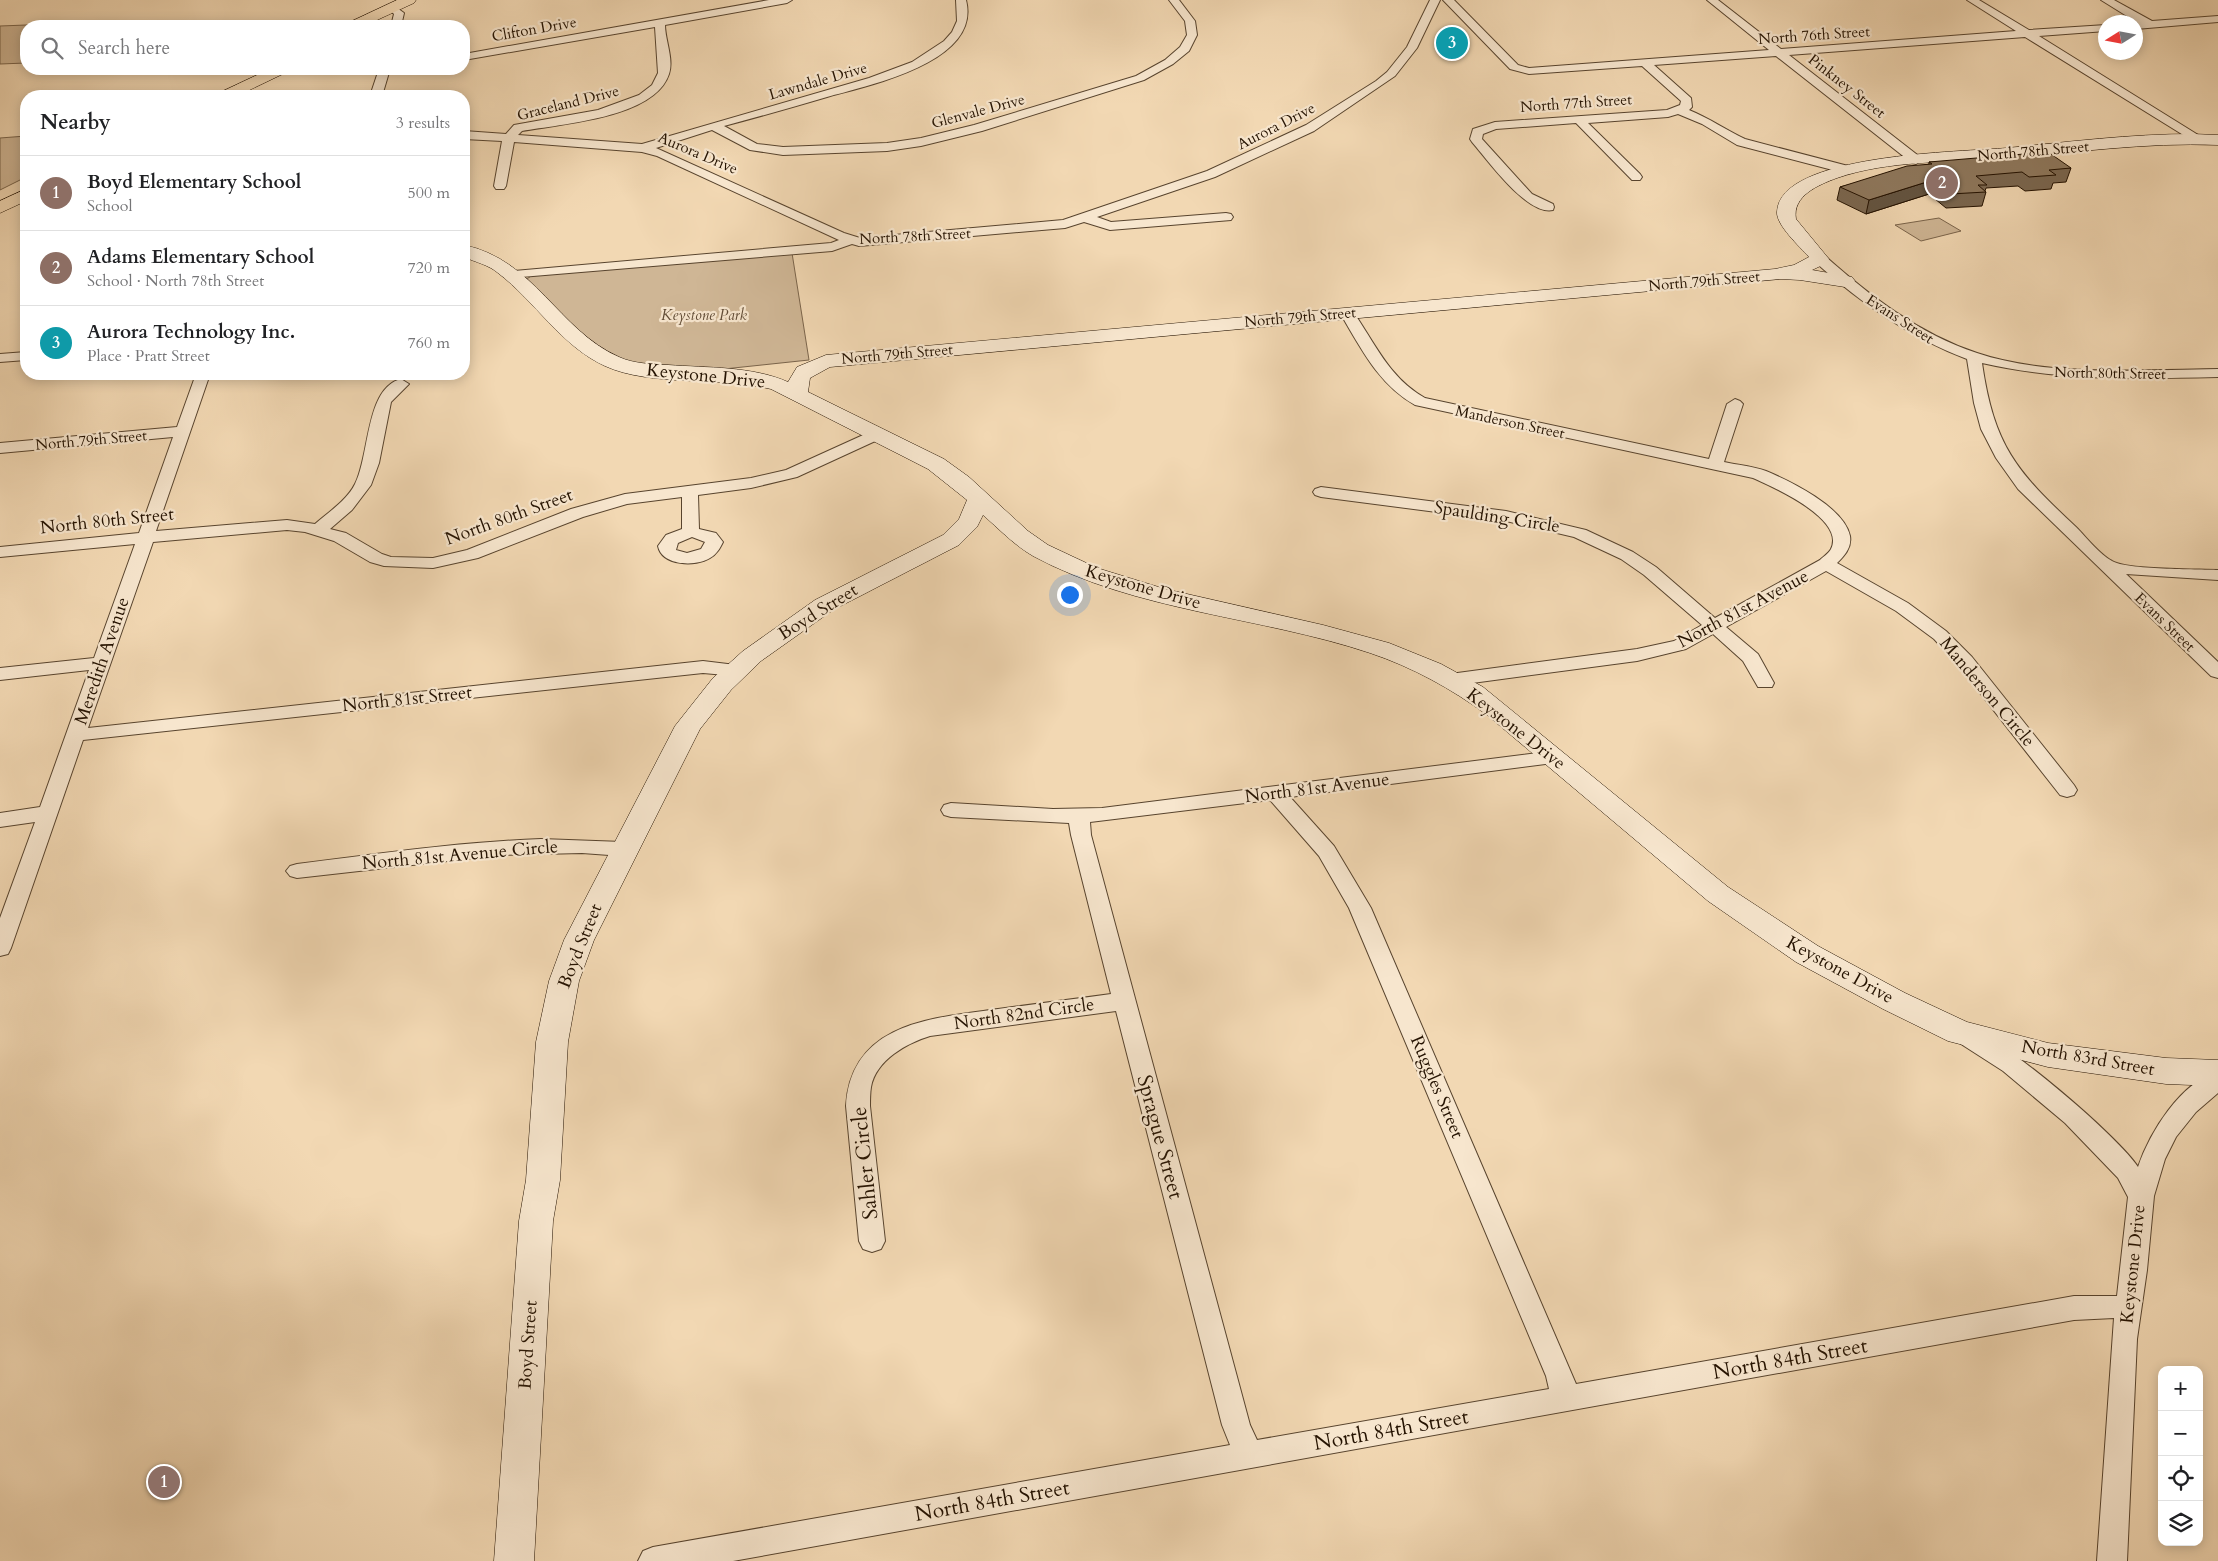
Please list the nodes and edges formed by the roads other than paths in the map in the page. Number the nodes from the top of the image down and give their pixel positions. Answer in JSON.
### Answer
{"nodes":[{"id":1,"x":409,"y":0,"type":"edge"},
{"id":2,"x":426,"y":0,"type":"edge"},
{"id":3,"x":787,"y":0,"type":"edge"},
{"id":4,"x":961,"y":0,"type":"edge"},
{"id":5,"x":1174,"y":0,"type":"edge"},
{"id":6,"x":1435,"y":0,"type":"edge"},
{"id":7,"x":1448,"y":0,"type":"edge"},
{"id":8,"x":1712,"y":0,"type":"edge"},
{"id":9,"x":1972,"y":0,"type":"edge"},
{"id":10,"x":2106,"y":0,"type":"edge"},
{"id":11,"x":396,"y":16,"type":"edge"},
{"id":12,"x":2218,"y":19,"type":"edge"},
{"id":13,"x":379,"y":20,"type":"edge"},
{"id":14,"x":660,"y":23,"type":"junction"},
{"id":15,"x":2150,"y":24,"type":"junction"},
{"id":16,"x":2143,"y":25,"type":"edge"},
{"id":17,"x":2098,"y":29,"type":"edge"},
{"id":18,"x":2027,"y":34,"type":"junction"},
{"id":19,"x":1779,"y":52,"type":"junction"},
{"id":20,"x":470,"y":56,"type":"edge"},
{"id":21,"x":1645,"y":63,"type":"junction"},
{"id":22,"x":250,"y":75,"type":"edge"},
{"id":23,"x":269,"y":75,"type":"edge"},
{"id":24,"x":385,"y":75,"type":"edge"},
{"id":25,"x":218,"y":90,"type":"edge"},
{"id":26,"x":238,"y":90,"type":"edge"},
{"id":27,"x":379,"y":90,"type":"edge"},
{"id":28,"x":1679,"y":110,"type":"junction"},
{"id":29,"x":1578,"y":120,"type":"junction"},
{"id":30,"x":714,"y":126,"type":"junction"},
{"id":31,"x":470,"y":135,"type":"edge"},
{"id":32,"x":509,"y":138,"type":"junction"},
{"id":33,"x":2197,"y":138,"type":"junction"},
{"id":34,"x":2218,"y":140,"type":"edge"},
{"id":35,"x":643,"y":148,"type":"junction"},
{"id":36,"x":1916,"y":160,"type":"junction"},
{"id":37,"x":1848,"y":170,"type":"junction"},
{"id":38,"x":1636,"y":177,"type":"dead end"},
{"id":39,"x":20,"y":186,"type":"edge"},
{"id":40,"x":500,"y":186,"type":"dead end"},
{"id":41,"x":0,"y":197,"type":"edge"},
{"id":42,"x":20,"y":197,"type":"edge"},
{"id":43,"x":1548,"y":207,"type":"dead end"},
{"id":44,"x":0,"y":208,"type":"edge"},
{"id":45,"x":1226,"y":217,"type":"dead end"},
{"id":46,"x":1085,"y":218,"type":"junction"},
{"id":47,"x":850,"y":239,"type":"junction"},
{"id":48,"x":470,"y":252,"type":"edge"},
{"id":49,"x":1820,"y":259,"type":"junction"},
{"id":50,"x":514,"y":275,"type":"junction"},
{"id":51,"x":1775,"y":275,"type":"junction"},
{"id":52,"x":1844,"y":282,"type":"junction"},
{"id":53,"x":1347,"y":313,"type":"junction"},
{"id":54,"x":20,"y":356,"type":"edge"},
{"id":55,"x":1974,"y":357,"type":"junction"},
{"id":56,"x":0,"y":358,"type":"edge"},
{"id":57,"x":826,"y":361,"type":"junction"},
{"id":58,"x":710,"y":373,"type":"junction"},
{"id":59,"x":2218,"y":373,"type":"edge"},
{"id":60,"x":201,"y":380,"type":"edge"},
{"id":61,"x":401,"y":384,"type":"dead end"},
{"id":62,"x":797,"y":393,"type":"junction"},
{"id":63,"x":1735,"y":404,"type":"dead end"},
{"id":64,"x":182,"y":431,"type":"junction"},
{"id":65,"x":878,"y":434,"type":"junction"},
{"id":66,"x":0,"y":448,"type":"edge"},
{"id":67,"x":1715,"y":464,"type":"junction"},
{"id":68,"x":690,"y":490,"type":"junction"},
{"id":69,"x":1321,"y":492,"type":"dead end"},
{"id":70,"x":978,"y":500,"type":"junction"},
{"id":71,"x":319,"y":530,"type":"junction"},
{"id":72,"x":691,"y":532,"type":"dead end"},
{"id":73,"x":1020,"y":536,"type":"junction"},
{"id":74,"x":145,"y":538,"type":"junction"},
{"id":75,"x":951,"y":540,"type":"junction"},
{"id":76,"x":0,"y":552,"type":"edge"},
{"id":77,"x":1826,"y":564,"type":"junction"},
{"id":78,"x":2106,"y":566,"type":"junction"},
{"id":79,"x":2218,"y":575,"type":"edge"},
{"id":80,"x":1714,"y":626,"type":"junction"},
{"id":81,"x":100,"y":663,"type":"junction"},
{"id":82,"x":737,"y":670,"type":"junction"},
{"id":83,"x":2218,"y":672,"type":"edge"},
{"id":84,"x":0,"y":674,"type":"edge"},
{"id":85,"x":1450,"y":680,"type":"junction"},
{"id":86,"x":1765,"y":684,"type":"dead end"},
{"id":87,"x":77,"y":735,"type":"junction"},
{"id":88,"x":1554,"y":757,"type":"junction"},
{"id":89,"x":2067,"y":790,"type":"dead end"},
{"id":90,"x":1275,"y":793,"type":"junction"},
{"id":91,"x":951,"y":810,"type":"dead end"},
{"id":92,"x":46,"y":813,"type":"junction"},
{"id":93,"x":1079,"y":816,"type":"junction"},
{"id":94,"x":0,"y":820,"type":"edge"},
{"id":95,"x":623,"y":849,"type":"junction"},
{"id":96,"x":297,"y":871,"type":"dead end"},
{"id":97,"x":0,"y":948,"type":"edge"},
{"id":98,"x":1124,"y":1001,"type":"junction"},
{"id":99,"x":925,"y":1028,"type":"joint"},
{"id":100,"x":1959,"y":1032,"type":"junction"},
{"id":101,"x":2218,"y":1073,"type":"edge"},
{"id":102,"x":2218,"y":1080,"type":"edge"},
{"id":103,"x":2141,"y":1196,"type":"junction"},
{"id":104,"x":872,"y":1241,"type":"dead end"},
{"id":105,"x":2129,"y":1308,"type":"junction"},
{"id":106,"x":1565,"y":1399,"type":"junction"},
{"id":107,"x":1249,"y":1456,"type":"junction"},
{"id":108,"x":514,"y":1561,"type":"edge"},
{"id":109,"x":653,"y":1561,"type":"edge"},
{"id":110,"x":2112,"y":1561,"type":"edge"}],
"edges":[{"from":1,"to":11,"type":"main road"},
{"from":2,"to":11,"type":"main road"},
{"from":3,"to":14,"type":"street","name":"Clifton Drive"},
{"from":4,"to":30,"type":"street","name":"Lawndale Drive"},
{"from":5,"to":30,"type":"street","name":"Glenvale Drive"},
{"from":6,"to":46,"type":"street","name":"Aurora Drive"},
{"from":7,"to":21,"type":"street","name":"North 76th Street"},
{"from":8,"to":19,"type":"street","name":"Pinkney Street"},
{"from":9,"to":18,"type":"street"},
{"from":10,"to":15,"type":"street"},
{"from":11,"to":13,"type":"main road"},
{"from":12,"to":15,"type":"street"},
{"from":14,"to":20,"type":"street","name":"Clifton Drive"},
{"from":14,"to":32,"type":"street","name":"Graceland Drive"},
{"from":15,"to":16,"type":"street"},
{"from":17,"to":18,"type":"street","name":"North 76th Street"},
{"from":18,"to":19,"type":"street","name":"North 76th Street"},
{"from":18,"to":33,"type":"street"},
{"from":19,"to":21,"type":"street","name":"North 76th Street"},
{"from":19,"to":36,"type":"street","name":"Pinkney Street"},
{"from":21,"to":28,"type":"street"},
{"from":22,"to":25,"type":"main road"},
{"from":23,"to":26,"type":"main road"},
{"from":24,"to":27,"type":"street"},
{"from":28,"to":29,"type":"street","name":"North 77th Street"},
{"from":28,"to":37,"type":"street"},
{"from":29,"to":38,"type":"street"},
{"from":29,"to":43,"type":"street","name":"North 77th Street"},
{"from":30,"to":35,"type":"street","name":"Lawndale Drive"},
{"from":31,"to":32,"type":"street","name":"Aurora Drive"},
{"from":32,"to":35,"type":"street","name":"Aurora Drive"},
{"from":32,"to":40,"type":"street"},
{"from":33,"to":34,"type":"street","name":"North 78th Street"},
{"from":33,"to":36,"type":"street","name":"North 78th Street"},
{"from":35,"to":47,"type":"street","name":"Aurora Drive"},
{"from":36,"to":37,"type":"street","name":"North 78th Street"},
{"from":37,"to":49,"type":"street","name":"Evans Street"},
{"from":39,"to":41,"type":"main road"},
{"from":42,"to":44,"type":"main road"},
{"from":45,"to":46,"type":"street"},
{"from":46,"to":47,"type":"street","name":"North 78th Street"},
{"from":47,"to":50,"type":"street","name":"North 78th Street"},
{"from":48,"to":50,"type":"street","name":"Keystone Drive"},
{"from":49,"to":51,"type":"street","name":"North 79th Street"},
{"from":49,"to":52,"type":"street","name":"Evans Street"},
{"from":50,"to":58,"type":"street","name":"Keystone Drive"},
{"from":51,"to":52,"type":"street","name":"North 79th Street"},
{"from":51,"to":53,"type":"street","name":"North 79th Street"},
{"from":52,"to":55,"type":"street","name":"Evans Street"},
{"from":53,"to":57,"type":"street","name":"North 79th Street"},
{"from":53,"to":67,"type":"street","name":"Manderson Street"},
{"from":54,"to":56,"type":"street"},
{"from":55,"to":59,"type":"street","name":"North 80th Street"},
{"from":55,"to":78,"type":"street","name":"Evans Street"},
{"from":57,"to":58,"type":"street","name":"North 79th Street"},
{"from":57,"to":62,"type":"street","name":"North 79th Street"},
{"from":58,"to":62,"type":"street","name":"Keystone Drive"},
{"from":60,"to":64,"type":"street","name":"Meredith Avenue"},
{"from":61,"to":71,"type":"street"},
{"from":62,"to":65,"type":"street","name":"Keystone Drive"},
{"from":63,"to":67,"type":"street"},
{"from":64,"to":66,"type":"street","name":"North 79th Street"},
{"from":64,"to":74,"type":"street","name":"Meredith Avenue"},
{"from":65,"to":68,"type":"street","name":"North 80th Street"},
{"from":65,"to":70,"type":"street","name":"Keystone Drive"},
{"from":67,"to":77,"type":"street"},
{"from":68,"to":71,"type":"street","name":"North 80th Street"},
{"from":68,"to":72,"type":"street"},
{"from":69,"to":80,"type":"street","name":"Spaulding Circle"},
{"from":70,"to":73,"type":"street","name":"Keystone Drive"},
{"from":70,"to":75,"type":"street","name":"Boyd Street"},
{"from":71,"to":74,"type":"street","name":"North 80th Street"},
{"from":73,"to":75,"type":"street"},
{"from":73,"to":85,"type":"street","name":"Keystone Drive"},
{"from":74,"to":76,"type":"street","name":"North 80th Street"},
{"from":74,"to":81,"type":"street","name":"Meredith Avenue"},
{"from":75,"to":82,"type":"street","name":"Boyd Street"},
{"from":77,"to":80,"type":"street","name":"North 81st Avenue"},
{"from":77,"to":89,"type":"street","name":"Manderson Circle"},
{"from":78,"to":79,"type":"street"},
{"from":78,"to":83,"type":"street","name":"Evans Street"},
{"from":80,"to":85,"type":"street","name":"North 81st Avenue"},
{"from":80,"to":86,"type":"street","name":"Spaulding Circle"},
{"from":81,"to":84,"type":"street"},
{"from":81,"to":87,"type":"street","name":"Meredith Avenue"},
{"from":82,"to":87,"type":"street","name":"North 81st Street"},
{"from":82,"to":95,"type":"street","name":"Boyd Street"},
{"from":85,"to":88,"type":"street","name":"Keystone Drive"},
{"from":87,"to":92,"type":"street","name":"Meredith Avenue"},
{"from":88,"to":90,"type":"street","name":"North 81st Avenue"},
{"from":88,"to":100,"type":"street","name":"Keystone Drive"},
{"from":90,"to":93,"type":"street","name":"North 81st Avenue"},
{"from":90,"to":106,"type":"street","name":"Ruggles Street"},
{"from":91,"to":93,"type":"street"},
{"from":92,"to":94,"type":"street"},
{"from":92,"to":97,"type":"street","name":"Meredith Avenue"},
{"from":93,"to":98,"type":"street","name":"Sprague Street"},
{"from":95,"to":96,"type":"street","name":"North 81st Avenue Circle"},
{"from":95,"to":108,"type":"street","name":"Boyd Street"},
{"from":98,"to":99,"type":"street","name":"North 82nd Circle"},
{"from":98,"to":107,"type":"street","name":"Sprague Street"},
{"from":99,"to":104,"type":"street","name":"Sahler Circle"},
{"from":100,"to":101,"type":"street","name":"North 83rd Street"},
{"from":100,"to":103,"type":"street","name":"Keystone Drive"},
{"from":102,"to":103,"type":"street"},
{"from":103,"to":105,"type":"street","name":"Keystone Drive"},
{"from":105,"to":106,"type":"street","name":"North 84th Street"},
{"from":105,"to":110,"type":"street","name":"Keystone Drive"},
{"from":106,"to":107,"type":"street","name":"North 84th Street"},
{"from":107,"to":109,"type":"street","name":"North 84th Street"}]}
